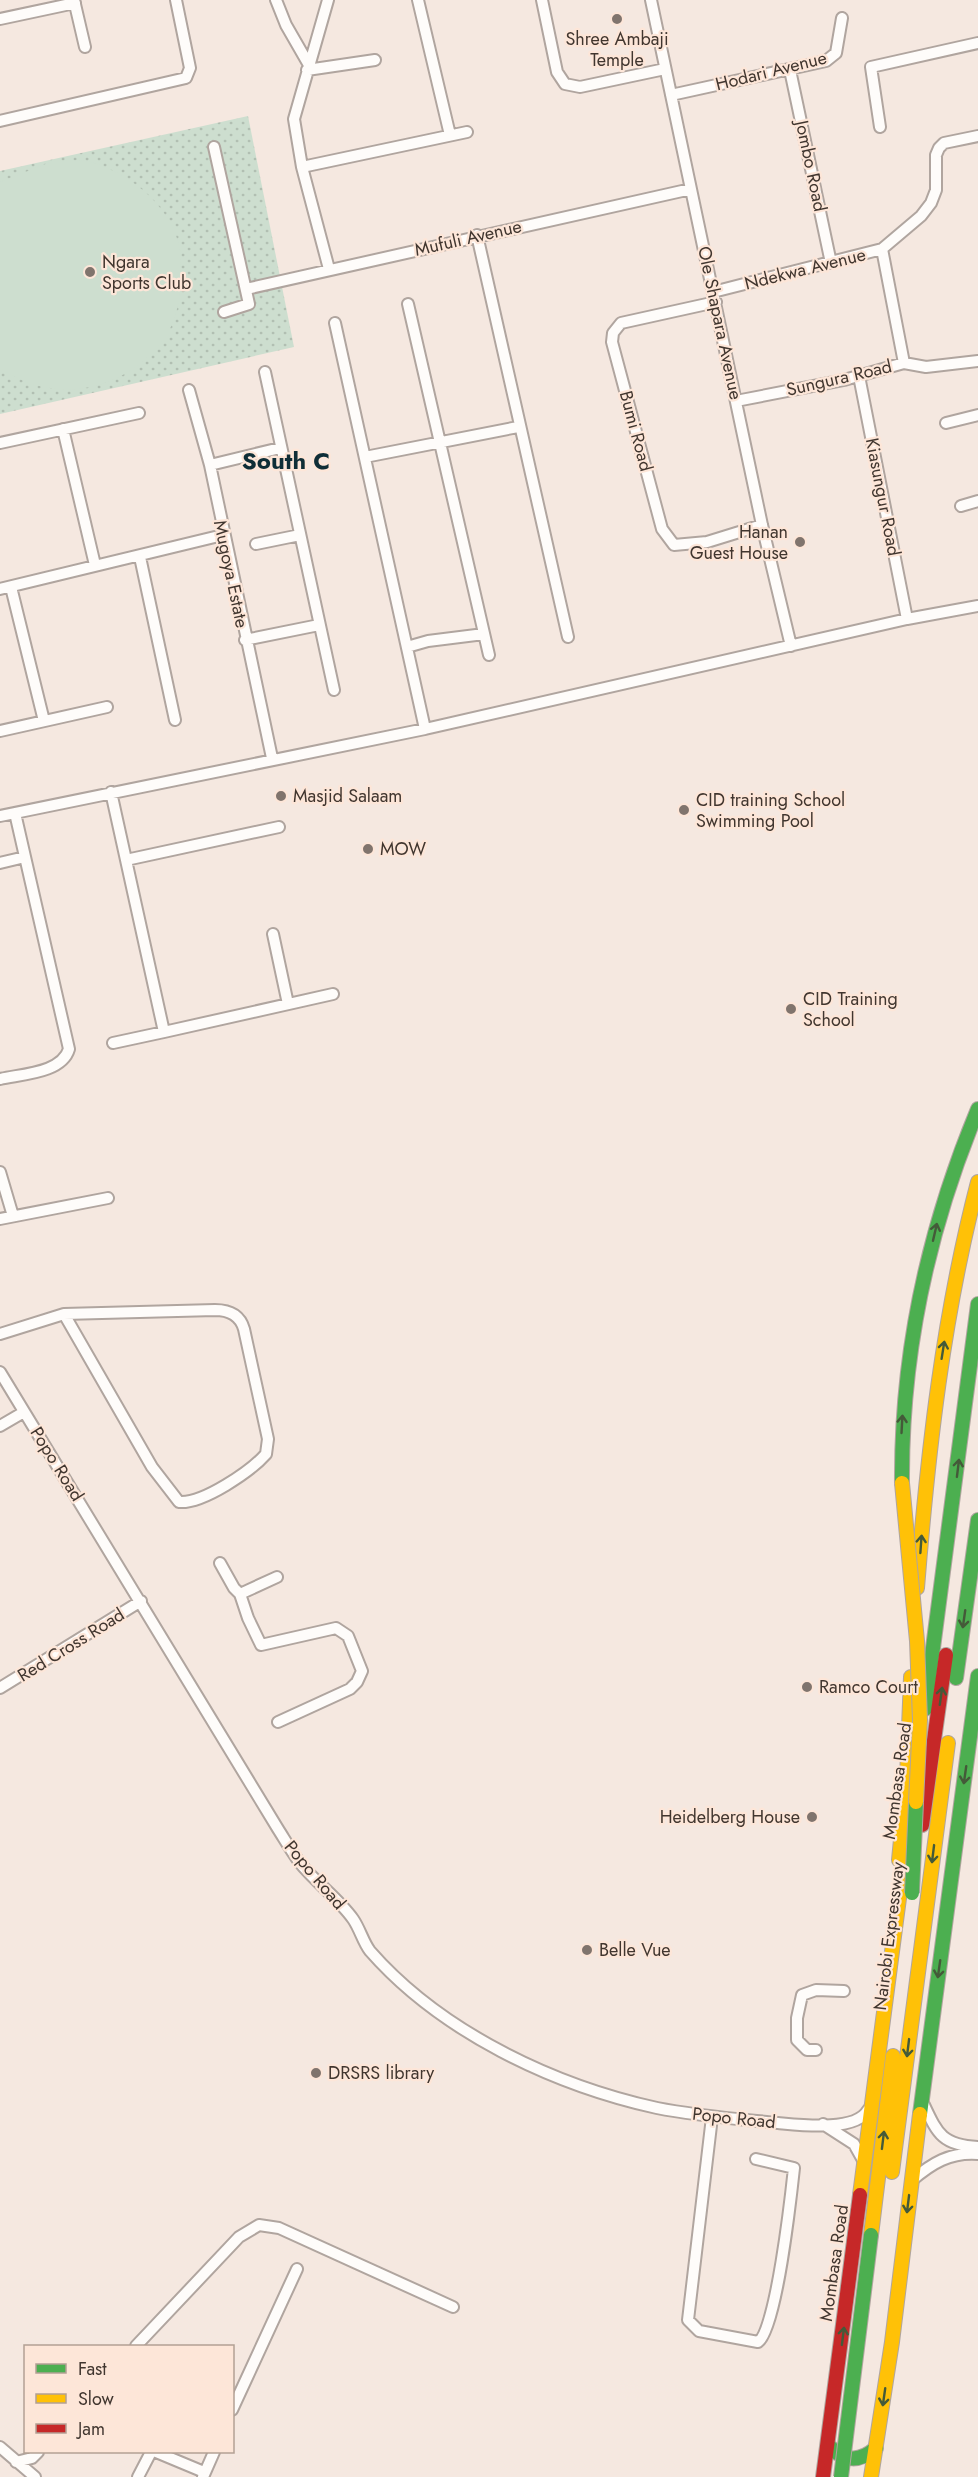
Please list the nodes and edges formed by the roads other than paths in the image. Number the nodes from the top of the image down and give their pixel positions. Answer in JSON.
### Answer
{"nodes":[{"id":1,"x":176,"y":0,"type":"edge"},
{"id":2,"x":276,"y":0,"type":"edge"},
{"id":3,"x":328,"y":0,"type":"edge"},
{"id":4,"x":418,"y":0,"type":"edge"},
{"id":5,"x":542,"y":0,"type":"edge"},
{"id":6,"x":651,"y":0,"type":"edge"},
{"id":7,"x":74,"y":2,"type":"edge"},
{"id":8,"x":842,"y":18,"type":"dead end"},
{"id":9,"x":0,"y":20,"type":"edge"},
{"id":10,"x":978,"y":43,"type":"edge"},
{"id":11,"x":85,"y":47,"type":"dead end"},
{"id":12,"x":375,"y":60,"type":"dead end"},
{"id":13,"x":308,"y":68,"type":"junction"},
{"id":14,"x":665,"y":69,"type":"junction"},
{"id":15,"x":790,"y":69,"type":"junction"},
{"id":16,"x":671,"y":95,"type":"junction"},
{"id":17,"x":0,"y":121,"type":"edge"},
{"id":18,"x":880,"y":127,"type":"dead end"},
{"id":19,"x":467,"y":132,"type":"dead end"},
{"id":20,"x":450,"y":135,"type":"junction"},
{"id":21,"x":978,"y":136,"type":"edge"},
{"id":22,"x":214,"y":147,"type":"dead end"},
{"id":23,"x":302,"y":167,"type":"junction"},
{"id":24,"x":691,"y":189,"type":"junction"},
{"id":25,"x":477,"y":235,"type":"junction"},
{"id":26,"x":882,"y":249,"type":"junction"},
{"id":27,"x":831,"y":263,"type":"junction"},
{"id":28,"x":329,"y":269,"type":"junction"},
{"id":29,"x":246,"y":289,"type":"junction"},
{"id":30,"x":715,"y":297,"type":"junction"},
{"id":31,"x":408,"y":304,"type":"dead end"},
{"id":32,"x":224,"y":312,"type":"dead end"},
{"id":33,"x":335,"y":323,"type":"dead end"},
{"id":34,"x":978,"y":361,"type":"edge"},
{"id":35,"x":904,"y":363,"type":"junction"},
{"id":36,"x":265,"y":372,"type":"dead end"},
{"id":37,"x":859,"y":376,"type":"junction"},
{"id":38,"x":189,"y":390,"type":"dead end"},
{"id":39,"x":736,"y":400,"type":"junction"},
{"id":40,"x":139,"y":412,"type":"dead end"},
{"id":41,"x":978,"y":416,"type":"edge"},
{"id":42,"x":946,"y":423,"type":"dead end"},
{"id":43,"x":518,"y":427,"type":"junction"},
{"id":44,"x":63,"y":429,"type":"junction"},
{"id":45,"x":439,"y":442,"type":"junction"},
{"id":46,"x":0,"y":443,"type":"edge"},
{"id":47,"x":280,"y":448,"type":"junction"},
{"id":48,"x":365,"y":456,"type":"junction"},
{"id":49,"x":210,"y":465,"type":"junction"},
{"id":50,"x":978,"y":501,"type":"edge"},
{"id":51,"x":961,"y":506,"type":"dead end"},
{"id":52,"x":762,"y":525,"type":"junction"},
{"id":53,"x":300,"y":535,"type":"junction"},
{"id":54,"x":223,"y":536,"type":"junction"},
{"id":55,"x":256,"y":544,"type":"dead end"},
{"id":56,"x":140,"y":556,"type":"junction"},
{"id":57,"x":95,"y":566,"type":"junction"},
{"id":58,"x":6,"y":588,"type":"edge"},
{"id":59,"x":977,"y":608,"type":"edge"},
{"id":60,"x":906,"y":619,"type":"junction"},
{"id":61,"x":319,"y":625,"type":"junction"},
{"id":62,"x":484,"y":634,"type":"junction"},
{"id":63,"x":568,"y":637,"type":"dead end"},
{"id":64,"x":245,"y":640,"type":"junction"},
{"id":65,"x":791,"y":646,"type":"junction"},
{"id":66,"x":407,"y":647,"type":"junction"},
{"id":67,"x":489,"y":655,"type":"dead end"},
{"id":68,"x":334,"y":690,"type":"dead end"},
{"id":69,"x":107,"y":707,"type":"dead end"},
{"id":70,"x":175,"y":720,"type":"dead end"},
{"id":71,"x":44,"y":721,"type":"junction"},
{"id":72,"x":425,"y":729,"type":"junction"},
{"id":73,"x":0,"y":731,"type":"edge"},
{"id":74,"x":272,"y":758,"type":"junction"},
{"id":75,"x":111,"y":792,"type":"junction"},
{"id":76,"x":15,"y":813,"type":"junction"},
{"id":77,"x":0,"y":816,"type":"edge"},
{"id":78,"x":279,"y":827,"type":"dead end"},
{"id":79,"x":25,"y":857,"type":"junction"},
{"id":80,"x":126,"y":860,"type":"junction"},
{"id":81,"x":0,"y":862,"type":"edge"},
{"id":82,"x":273,"y":934,"type":"dead end"},
{"id":83,"x":333,"y":994,"type":"dead end"},
{"id":84,"x":288,"y":1004,"type":"junction"},
{"id":85,"x":164,"y":1032,"type":"junction"},
{"id":86,"x":113,"y":1042,"type":"dead end"},
{"id":87,"x":0,"y":1079,"type":"edge"},
{"id":88,"x":978,"y":1109,"type":"edge"},
{"id":89,"x":0,"y":1172,"type":"edge"},
{"id":90,"x":978,"y":1182,"type":"edge"},
{"id":91,"x":108,"y":1198,"type":"dead end"},
{"id":92,"x":13,"y":1216,"type":"junction"},
{"id":93,"x":0,"y":1219,"type":"edge"},
{"id":94,"x":978,"y":1304,"type":"edge"},
{"id":95,"x":64,"y":1314,"type":"junction"},
{"id":96,"x":0,"y":1334,"type":"edge"},
{"id":97,"x":0,"y":1372,"type":"edge"},
{"id":98,"x":978,"y":1401,"type":"edge"},
{"id":99,"x":24,"y":1412,"type":"junction"},
{"id":100,"x":0,"y":1426,"type":"edge"},
{"id":101,"x":978,"y":1520,"type":"edge"},
{"id":102,"x":220,"y":1563,"type":"dead end"},
{"id":103,"x":277,"y":1577,"type":"dead end"},
{"id":104,"x":240,"y":1594,"type":"junction"},
{"id":105,"x":141,"y":1601,"type":"junction"},
{"id":106,"x":978,"y":1676,"type":"edge"},
{"id":107,"x":0,"y":1688,"type":"edge"},
{"id":108,"x":278,"y":1722,"type":"dead end"},
{"id":109,"x":912,"y":1893,"type":"junction"},
{"id":110,"x":897,"y":1916,"type":"junction"},
{"id":111,"x":844,"y":1991,"type":"dead end"},
{"id":112,"x":816,"y":2050,"type":"dead end"},
{"id":113,"x":875,"y":2084,"type":"junction"},
{"id":114,"x":921,"y":2099,"type":"junction"},
{"id":115,"x":712,"y":2117,"type":"junction"},
{"id":116,"x":824,"y":2124,"type":"junction"},
{"id":117,"x":978,"y":2147,"type":"edge"},
{"id":118,"x":978,"y":2154,"type":"edge"},
{"id":119,"x":756,"y":2159,"type":"dead end"},
{"id":120,"x":865,"y":2172,"type":"junction"},
{"id":121,"x":911,"y":2181,"type":"junction"},
{"id":122,"x":297,"y":2269,"type":"dead end"},
{"id":123,"x":453,"y":2307,"type":"dead end"},
{"id":124,"x":137,"y":2345,"type":"edge"},
{"id":125,"x":234,"y":2406,"type":"edge"},
{"id":126,"x":828,"y":2445,"type":"junction"},
{"id":127,"x":0,"y":2447,"type":"edge"},
{"id":128,"x":876,"y":2448,"type":"junction"},
{"id":129,"x":36,"y":2453,"type":"edge"},
{"id":130,"x":150,"y":2453,"type":"edge"},
{"id":131,"x":160,"y":2453,"type":"edge"},
{"id":132,"x":212,"y":2453,"type":"edge"},
{"id":133,"x":16,"y":2462,"type":"junction"},
{"id":134,"x":203,"y":2474,"type":"edge"},
{"id":135,"x":35,"y":2477,"type":"edge"},
{"id":136,"x":138,"y":2477,"type":"edge"},
{"id":137,"x":823,"y":2477,"type":"edge"},
{"id":138,"x":841,"y":2477,"type":"edge"},
{"id":139,"x":854,"y":2477,"type":"edge"},
{"id":140,"x":871,"y":2477,"type":"edge"}],
"edges":[{"from":1,"to":17,"type":"street"},
{"from":2,"to":13,"type":"street"},
{"from":3,"to":13,"type":"street"},
{"from":4,"to":20,"type":"street"},
{"from":5,"to":14,"type":"street"},
{"from":6,"to":14,"type":"street","name":"Ole Shapara Avenue"},
{"from":7,"to":9,"type":"street"},
{"from":7,"to":11,"type":"street"},
{"from":8,"to":15,"type":"street","name":"Hodari Avenue"},
{"from":10,"to":18,"type":"street"},
{"from":12,"to":13,"type":"street"},
{"from":13,"to":23,"type":"street"},
{"from":14,"to":16,"type":"street","name":"Ole Shapara Avenue"},
{"from":15,"to":16,"type":"street","name":"Hodari Avenue"},
{"from":15,"to":27,"type":"street","name":"Jombo Road"},
{"from":16,"to":24,"type":"street","name":"Ole Shapara Avenue"},
{"from":19,"to":20,"type":"street"},
{"from":20,"to":23,"type":"street"},
{"from":21,"to":26,"type":"street","name":"Ndekwa Avenue"},
{"from":22,"to":29,"type":"street"},
{"from":23,"to":28,"type":"street"},
{"from":24,"to":25,"type":"street","name":"Mufuli Avenue"},
{"from":24,"to":30,"type":"street","name":"Ole Shapara Avenue"},
{"from":25,"to":28,"type":"street","name":"Mufuli Avenue"},
{"from":25,"to":43,"type":"street"},
{"from":26,"to":27,"type":"street","name":"Ndekwa Avenue"},
{"from":26,"to":35,"type":"street"},
{"from":27,"to":30,"type":"street","name":"Ndekwa Avenue"},
{"from":28,"to":29,"type":"street","name":"Mufuli Avenue"},
{"from":29,"to":32,"type":"street"},
{"from":30,"to":39,"type":"street","name":"Ole Shapara Avenue"},
{"from":30,"to":52,"type":"street","name":"Bumi Road"},
{"from":31,"to":45,"type":"street"},
{"from":33,"to":48,"type":"street"},
{"from":34,"to":35,"type":"street","name":"Sungura Road"},
{"from":35,"to":37,"type":"street","name":"Sungura Road"},
{"from":36,"to":47,"type":"street"},
{"from":37,"to":39,"type":"street","name":"Sungura Road"},
{"from":37,"to":60,"type":"street","name":"Kiasungur Road"},
{"from":38,"to":49,"type":"street","name":"Mugoya Estate"},
{"from":39,"to":52,"type":"street","name":"Ole Shapara Avenue"},
{"from":40,"to":44,"type":"street"},
{"from":41,"to":42,"type":"street"},
{"from":43,"to":45,"type":"street"},
{"from":43,"to":63,"type":"street"},
{"from":44,"to":46,"type":"street"},
{"from":44,"to":57,"type":"street"},
{"from":45,"to":48,"type":"street"},
{"from":45,"to":62,"type":"street"},
{"from":47,"to":49,"type":"street"},
{"from":47,"to":53,"type":"street"},
{"from":48,"to":66,"type":"street"},
{"from":49,"to":54,"type":"street","name":"Mugoya Estate"},
{"from":50,"to":51,"type":"street"},
{"from":52,"to":65,"type":"street","name":"Ole Shapara Avenue"},
{"from":53,"to":55,"type":"street"},
{"from":53,"to":61,"type":"street"},
{"from":54,"to":56,"type":"street"},
{"from":54,"to":64,"type":"street","name":"Mugoya Estate"},
{"from":56,"to":57,"type":"street"},
{"from":56,"to":70,"type":"street"},
{"from":57,"to":58,"type":"street"},
{"from":58,"to":71,"type":"street"},
{"from":59,"to":60,"type":"street"},
{"from":60,"to":65,"type":"street"},
{"from":61,"to":64,"type":"street"},
{"from":61,"to":68,"type":"street"},
{"from":62,"to":66,"type":"street"},
{"from":62,"to":67,"type":"street"},
{"from":64,"to":74,"type":"street","name":"Mugoya Estate"},
{"from":65,"to":72,"type":"street"},
{"from":66,"to":72,"type":"street"},
{"from":69,"to":71,"type":"street"},
{"from":71,"to":73,"type":"street"},
{"from":72,"to":74,"type":"street"},
{"from":74,"to":75,"type":"street"},
{"from":75,"to":76,"type":"street"},
{"from":75,"to":80,"type":"street"},
{"from":76,"to":77,"type":"street"},
{"from":76,"to":79,"type":"street"},
{"from":78,"to":80,"type":"street"},
{"from":79,"to":81,"type":"street"},
{"from":79,"to":87,"type":"street"},
{"from":80,"to":85,"type":"street"},
{"from":82,"to":84,"type":"street"},
{"from":83,"to":84,"type":"street"},
{"from":84,"to":85,"type":"street"},
{"from":85,"to":86,"type":"street"},
{"from":109,"to":88,"type":"highway","one_way":true,"bridge":true},
{"from":89,"to":92,"type":"street"},
{"from":110,"to":90,"type":"highway","one_way":true},
{"from":91,"to":92,"type":"street"},
{"from":92,"to":93,"type":"street"},
{"from":110,"to":94,"type":"highway","name":"Mombasa Road","one_way":true},
{"from":95,"to":95,"type":"street"},
{"from":95,"to":96,"type":"street"},
{"from":97,"to":99,"type":"street","name":"Popo Road"},
{"from":109,"to":98,"type":"highway","name":"Nairobi Expressway","one_way":true,"bridge":true},
{"from":99,"to":100,"type":"street"},
{"from":99,"to":105,"type":"street","name":"Popo Road"},
{"from":101,"to":139,"type":"highway","name":"Nairobi Expressway","one_way":true},
{"from":102,"to":104,"type":"street"},
{"from":103,"to":104,"type":"street"},
{"from":104,"to":108,"type":"street"},
{"from":105,"to":107,"type":"street","name":"Red Cross Road"},
{"from":105,"to":115,"type":"street","name":"Popo Road"},
{"from":106,"to":114,"type":"highway","one_way":true},
{"from":138,"to":109,"type":"highway","name":"Nairobi Expressway","one_way":true,"bridge":true},
{"from":110,"to":113,"type":"highway","name":"Mombasa Road"},
{"from":111,"to":112,"type":"street"},
{"from":113,"to":116,"type":"street","name":"Popo Road"},
{"from":113,"to":120,"type":"highway","name":"Mombasa Road"},
{"from":114,"to":117,"type":"street"},
{"from":114,"to":121,"type":"highway"},
{"from":115,"to":116,"type":"street","name":"Popo Road"},
{"from":115,"to":119,"type":"street"},
{"from":116,"to":120,"type":"street"},
{"from":118,"to":121,"type":"street"},
{"from":126,"to":120,"type":"highway","name":"Mombasa Road","one_way":true},
{"from":121,"to":128,"type":"highway","one_way":true},
{"from":122,"to":125,"type":"street"},
{"from":123,"to":124,"type":"street"},
{"from":126,"to":128,"type":"highway"},
{"from":126,"to":137,"type":"highway","name":"Mombasa Road"},
{"from":127,"to":133,"type":"street"},
{"from":128,"to":140,"type":"highway"},
{"from":129,"to":133,"type":"street"},
{"from":130,"to":136,"type":"street"},
{"from":131,"to":134,"type":"street"},
{"from":132,"to":134,"type":"street"},
{"from":133,"to":135,"type":"street"}]}
